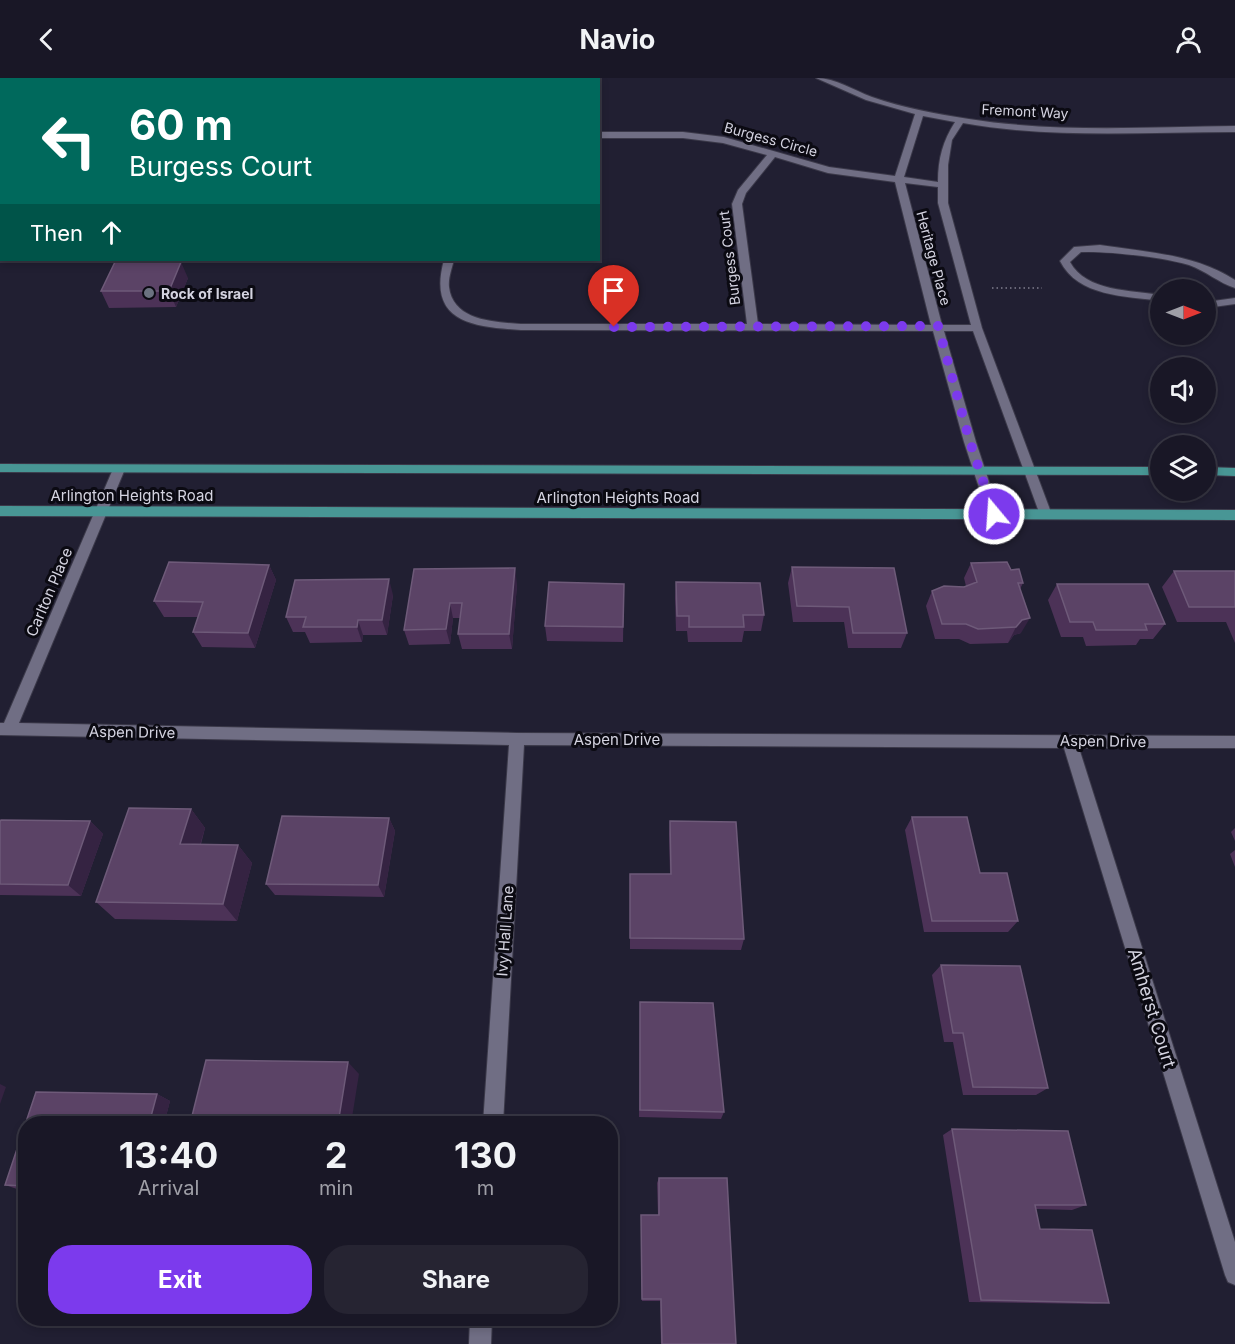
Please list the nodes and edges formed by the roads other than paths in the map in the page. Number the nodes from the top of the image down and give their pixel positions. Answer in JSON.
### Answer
{"nodes":[{"id":1,"x":820,"y":78,"type":"edge"},
{"id":2,"x":920,"y":112,"type":"junction"},
{"id":3,"x":960,"y":121,"type":"junction"},
{"id":4,"x":1235,"y":129,"type":"edge"},
{"id":5,"x":600,"y":135,"type":"edge"},
{"id":6,"x":771,"y":156,"type":"junction"},
{"id":7,"x":899,"y":178,"type":"junction"},
{"id":8,"x":943,"y":185,"type":"junction"},
{"id":9,"x":448,"y":261,"type":"edge"},
{"id":10,"x":1235,"y":285,"type":"edge"},
{"id":11,"x":1150,"y":296,"type":"edge"},
{"id":12,"x":1235,"y":301,"type":"edge"},
{"id":13,"x":1216,"y":304,"type":"edge"},
{"id":14,"x":938,"y":326,"type":"junction"},
{"id":15,"x":753,"y":327,"type":"junction"},
{"id":16,"x":977,"y":327,"type":"junction"},
{"id":17,"x":0,"y":468,"type":"edge"},
{"id":18,"x":119,"y":468,"type":"junction"},
{"id":19,"x":980,"y":470,"type":"junction"},
{"id":20,"x":1029,"y":471,"type":"junction"},
{"id":21,"x":1150,"y":471,"type":"edge"},
{"id":22,"x":1216,"y":471,"type":"edge"},
{"id":23,"x":1235,"y":472,"type":"edge"},
{"id":24,"x":0,"y":511,"type":"edge"},
{"id":25,"x":101,"y":512,"type":"junction"},
{"id":26,"x":994,"y":514,"type":"junction"},
{"id":27,"x":1046,"y":515,"type":"junction"},
{"id":28,"x":1235,"y":515,"type":"edge"},
{"id":29,"x":5,"y":729,"type":"edge"},
{"id":30,"x":517,"y":739,"type":"junction"},
{"id":31,"x":1068,"y":740,"type":"junction"},
{"id":32,"x":1235,"y":742,"type":"edge"},
{"id":33,"x":493,"y":1116,"type":"edge"},
{"id":34,"x":1235,"y":1275,"type":"edge"},
{"id":35,"x":481,"y":1326,"type":"edge"},
{"id":36,"x":480,"y":1344,"type":"edge"}],
"edges":[{"from":1,"to":2,"type":"street","name":"Fremont Way"},
{"from":2,"to":3,"type":"street","name":"Fremont Way"},
{"from":2,"to":7,"type":"street"},
{"from":3,"to":4,"type":"street","name":"Fremont Way"},
{"from":3,"to":8,"type":"street","name":"Heritage Place"},
{"from":5,"to":6,"type":"street","name":"Burgess Circle"},
{"from":6,"to":7,"type":"street","name":"Burgess Circle"},
{"from":6,"to":15,"type":"street","name":"Burgess Court"},
{"from":7,"to":8,"type":"street","name":"Burgess Circle"},
{"from":7,"to":14,"type":"street","name":"Heritage Place"},
{"from":8,"to":16,"type":"street","name":"Heritage Place"},
{"from":9,"to":15,"type":"street"},
{"from":10,"to":11,"type":"street"},
{"from":12,"to":13,"type":"street"},
{"from":14,"to":15,"type":"street"},
{"from":14,"to":16,"type":"street"},
{"from":14,"to":19,"type":"street","name":"Heritage Place"},
{"from":16,"to":20,"type":"street","name":"Heritage Place"},
{"from":17,"to":18,"type":"main road","name":"Arlington Heights Road"},
{"from":18,"to":19,"type":"main road","name":"Arlington Heights Road"},
{"from":18,"to":25,"type":"street","name":"Carlton Place"},
{"from":19,"to":20,"type":"main road","name":"Arlington Heights Road"},
{"from":19,"to":26,"type":"street","name":"Heritage Place"},
{"from":20,"to":21,"type":"main road","name":"Arlington Heights Road"},
{"from":20,"to":27,"type":"street","name":"Heritage Place"},
{"from":22,"to":23,"type":"main road"},
{"from":24,"to":25,"type":"main road","name":"Arlington Heights Road"},
{"from":25,"to":26,"type":"main road","name":"Arlington Heights Road"},
{"from":25,"to":29,"type":"street","name":"Carlton Place"},
{"from":26,"to":27,"type":"main road","name":"Arlington Heights Road"},
{"from":27,"to":28,"type":"main road","name":"Arlington Heights Road"},
{"from":29,"to":30,"type":"street","name":"Aspen Drive"},
{"from":30,"to":31,"type":"street","name":"Aspen Drive"},
{"from":30,"to":33,"type":"street","name":"Ivy Hall Lane"},
{"from":31,"to":32,"type":"street","name":"Aspen Drive"},
{"from":31,"to":34,"type":"street","name":"Amherst Court"},
{"from":35,"to":36,"type":"street"}]}
